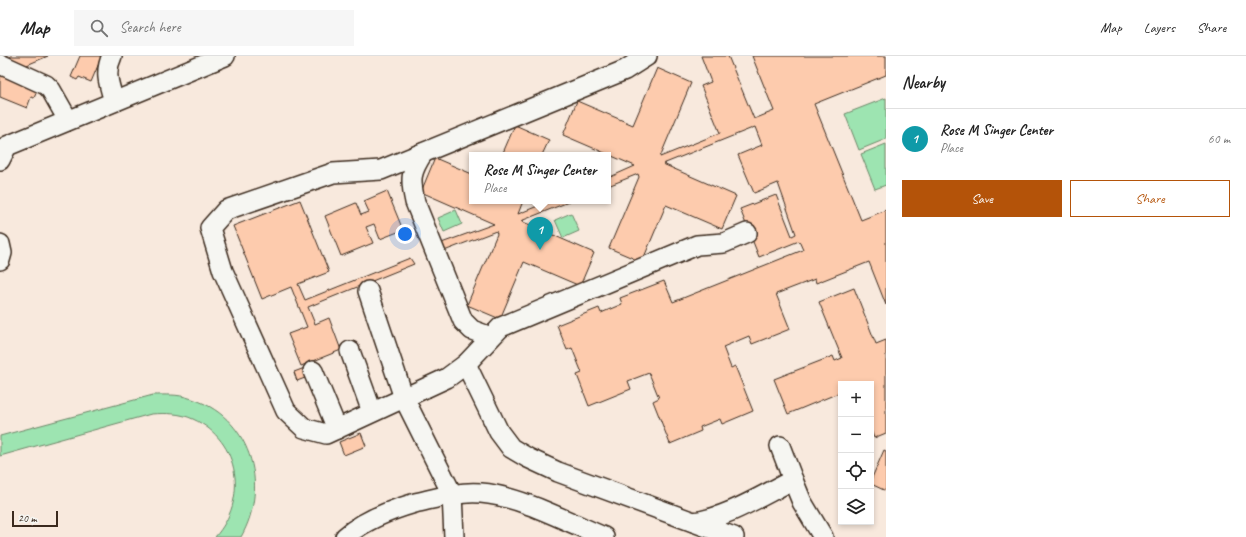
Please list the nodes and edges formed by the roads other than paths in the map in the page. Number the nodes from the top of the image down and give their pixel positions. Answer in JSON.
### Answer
{"nodes":[{"id":1,"x":112,"y":56,"type":"edge"},
{"id":2,"x":647,"y":56,"type":"edge"},
{"id":3,"x":212,"y":58,"type":"edge"},
{"id":4,"x":0,"y":64,"type":"edge"},
{"id":5,"x":114,"y":101,"type":"junction"},
{"id":6,"x":68,"y":120,"type":"junction"},
{"id":7,"x":423,"y":153,"type":"junction"},
{"id":8,"x":0,"y":160,"type":"edge"},
{"id":9,"x":747,"y":233,"type":"dead end"},
{"id":10,"x":0,"y":244,"type":"edge"},
{"id":11,"x":0,"y":260,"type":"edge"},
{"id":12,"x":368,"y":292,"type":"dead end"},
{"id":13,"x":491,"y":337,"type":"junction"},
{"id":14,"x":350,"y":350,"type":"dead end"},
{"id":15,"x":466,"y":364,"type":"junction"},
{"id":16,"x":313,"y":372,"type":"dead end"},
{"id":17,"x":404,"y":398,"type":"junction"},
{"id":18,"x":372,"y":412,"type":"junction"},
{"id":19,"x":337,"y":429,"type":"junction"},
{"id":20,"x":780,"y":446,"type":"dead end"},
{"id":21,"x":793,"y":480,"type":"junction"},
{"id":22,"x":452,"y":494,"type":"junction"},
{"id":23,"x":694,"y":522,"type":"junction"},
{"id":24,"x":345,"y":537,"type":"edge"},
{"id":25,"x":454,"y":537,"type":"edge"},
{"id":26,"x":604,"y":537,"type":"edge"},
{"id":27,"x":734,"y":537,"type":"edge"},
{"id":28,"x":823,"y":537,"type":"edge"}],
"edges":[{"from":1,"to":5,"type":"lane"},
{"from":2,"to":7,"type":"lane"},
{"from":3,"to":5,"type":"lane"},
{"from":4,"to":6,"type":"lane"},
{"from":5,"to":6,"type":"lane"},
{"from":6,"to":8,"type":"lane"},
{"from":7,"to":13,"type":"lane"},
{"from":7,"to":19,"type":"lane"},
{"from":9,"to":13,"type":"lane"},
{"from":10,"to":11,"type":"lane"},
{"from":12,"to":17,"type":"lane"},
{"from":13,"to":15,"type":"lane"},
{"from":14,"to":18,"type":"lane"},
{"from":15,"to":17,"type":"lane"},
{"from":15,"to":23,"type":"lane"},
{"from":16,"to":19,"type":"lane"},
{"from":17,"to":18,"type":"lane"},
{"from":17,"to":22,"type":"lane"},
{"from":18,"to":19,"type":"lane"},
{"from":20,"to":21,"type":"lane"},
{"from":21,"to":23,"type":"lane"},
{"from":21,"to":28,"type":"lane"},
{"from":22,"to":24,"type":"lane"},
{"from":22,"to":25,"type":"lane"},
{"from":22,"to":26,"type":"lane"},
{"from":23,"to":27,"type":"lane"}]}
